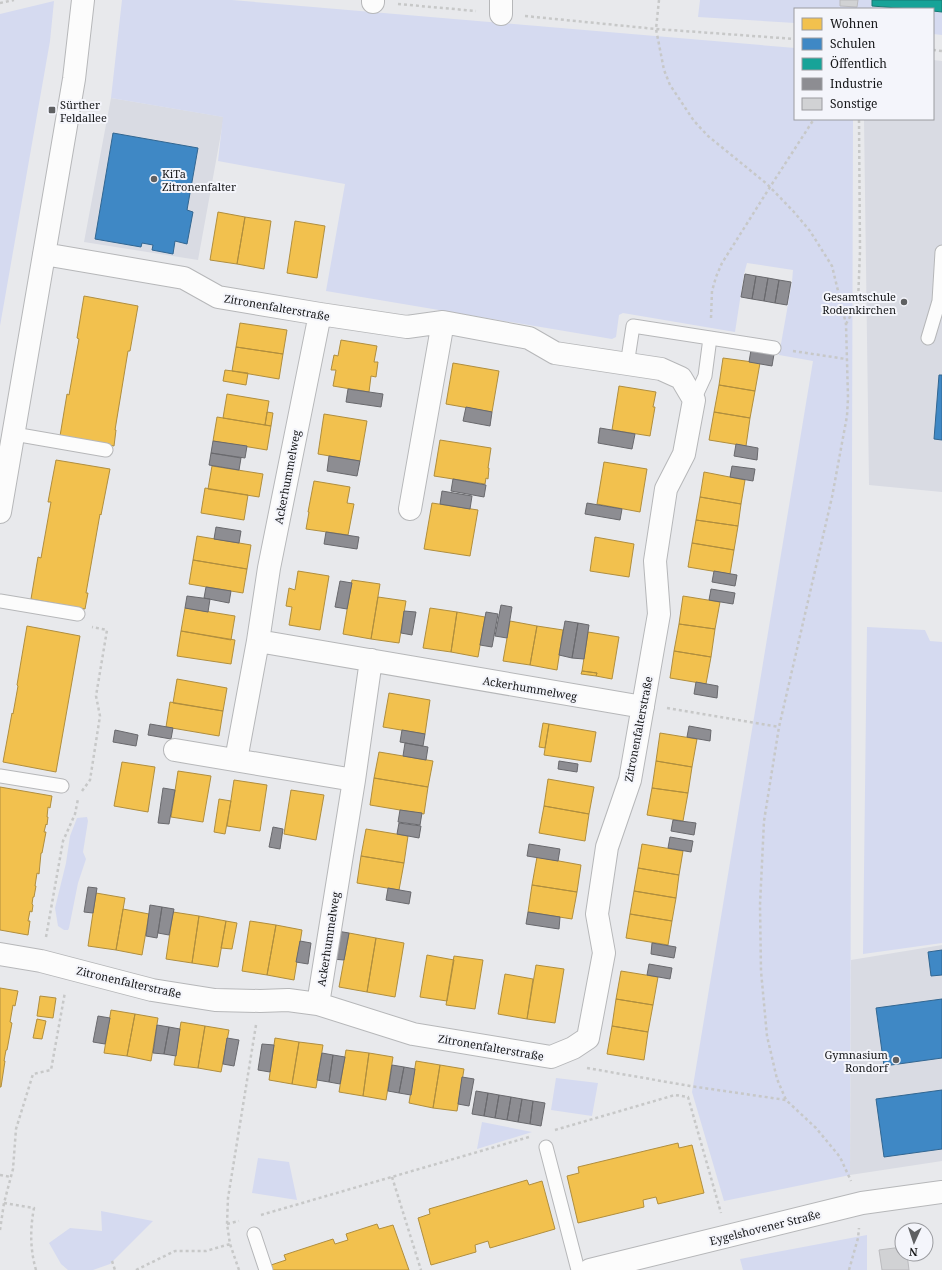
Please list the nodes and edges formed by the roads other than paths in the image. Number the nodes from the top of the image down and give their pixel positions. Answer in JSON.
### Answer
{"nodes":[{"id":1,"x":83,"y":0,"type":"edge"},
{"id":2,"x":942,"y":252,"type":"edge"},
{"id":3,"x":44,"y":254,"type":"junction"},
{"id":4,"x":320,"y":314,"type":"junction"},
{"id":5,"x":443,"y":322,"type":"junction"},
{"id":6,"x":710,"y":338,"type":"junction"},
{"id":7,"x":928,"y":338,"type":"dead end"},
{"id":8,"x":774,"y":348,"type":"road end"},
{"id":9,"x":627,"y":365,"type":"junction"},
{"id":10,"x":694,"y":400,"type":"junction"},
{"id":11,"x":9,"y":440,"type":"edge"},
{"id":12,"x":106,"y":450,"type":"dead end"},
{"id":13,"x":410,"y":509,"type":"dead end"},
{"id":14,"x":0,"y":512,"type":"edge"},
{"id":15,"x":0,"y":601,"type":"edge"},
{"id":16,"x":78,"y":614,"type":"dead end"},
{"id":17,"x":258,"y":641,"type":"junction"},
{"id":18,"x":371,"y":660,"type":"junction"},
{"id":19,"x":643,"y":705,"type":"junction"},
{"id":20,"x":175,"y":750,"type":"dead end"},
{"id":21,"x":236,"y":760,"type":"junction"},
{"id":22,"x":0,"y":776,"type":"edge"},
{"id":23,"x":354,"y":780,"type":"junction"},
{"id":24,"x":62,"y":786,"type":"dead end"},
{"id":25,"x":0,"y":954,"type":"edge"},
{"id":26,"x":318,"y":1004,"type":"junction"},
{"id":27,"x":546,"y":1147,"type":"dead end"},
{"id":28,"x":942,"y":1192,"type":"edge"},
{"id":29,"x":254,"y":1234,"type":"dead end"},
{"id":30,"x":266,"y":1270,"type":"edge"},
{"id":31,"x":578,"y":1270,"type":"edge"},
{"id":32,"x":590,"y":1270,"type":"edge"}],
"edges":[{"from":1,"to":3,"type":"street"},
{"from":2,"to":7,"type":"lane"},
{"from":3,"to":4,"type":"street","name":"Zitronenfalterstraße"},
{"from":3,"to":11,"type":"street"},
{"from":4,"to":5,"type":"street","name":"Zitronenfalterstraße"},
{"from":4,"to":17,"type":"street","name":"Ackerhummelweg"},
{"from":5,"to":9,"type":"street","name":"Zitronenfalterstraße"},
{"from":5,"to":13,"type":"street"},
{"from":6,"to":8,"type":"lane"},
{"from":6,"to":9,"type":"lane"},
{"from":6,"to":10,"type":"lane"},
{"from":9,"to":10,"type":"street","name":"Zitronenfalterstraße"},
{"from":10,"to":19,"type":"street","name":"Zitronenfalterstraße"},
{"from":11,"to":12,"type":"lane"},
{"from":11,"to":14,"type":"street"},
{"from":15,"to":16,"type":"lane"},
{"from":17,"to":18,"type":"street","name":"Ackerhummelweg"},
{"from":17,"to":21,"type":"street","name":"Ackerhummelweg"},
{"from":18,"to":19,"type":"street","name":"Ackerhummelweg"},
{"from":18,"to":23,"type":"street","name":"Ackerhummelweg"},
{"from":19,"to":26,"type":"street","name":"Zitronenfalterstraße"},
{"from":20,"to":21,"type":"street"},
{"from":21,"to":23,"type":"street"},
{"from":22,"to":24,"type":"lane"},
{"from":23,"to":26,"type":"street","name":"Ackerhummelweg"},
{"from":25,"to":26,"type":"street","name":"Zitronenfalterstraße"},
{"from":27,"to":31,"type":"lane"},
{"from":28,"to":32,"type":"street","name":"Eygelshovener Straße"},
{"from":29,"to":30,"type":"lane"}]}
